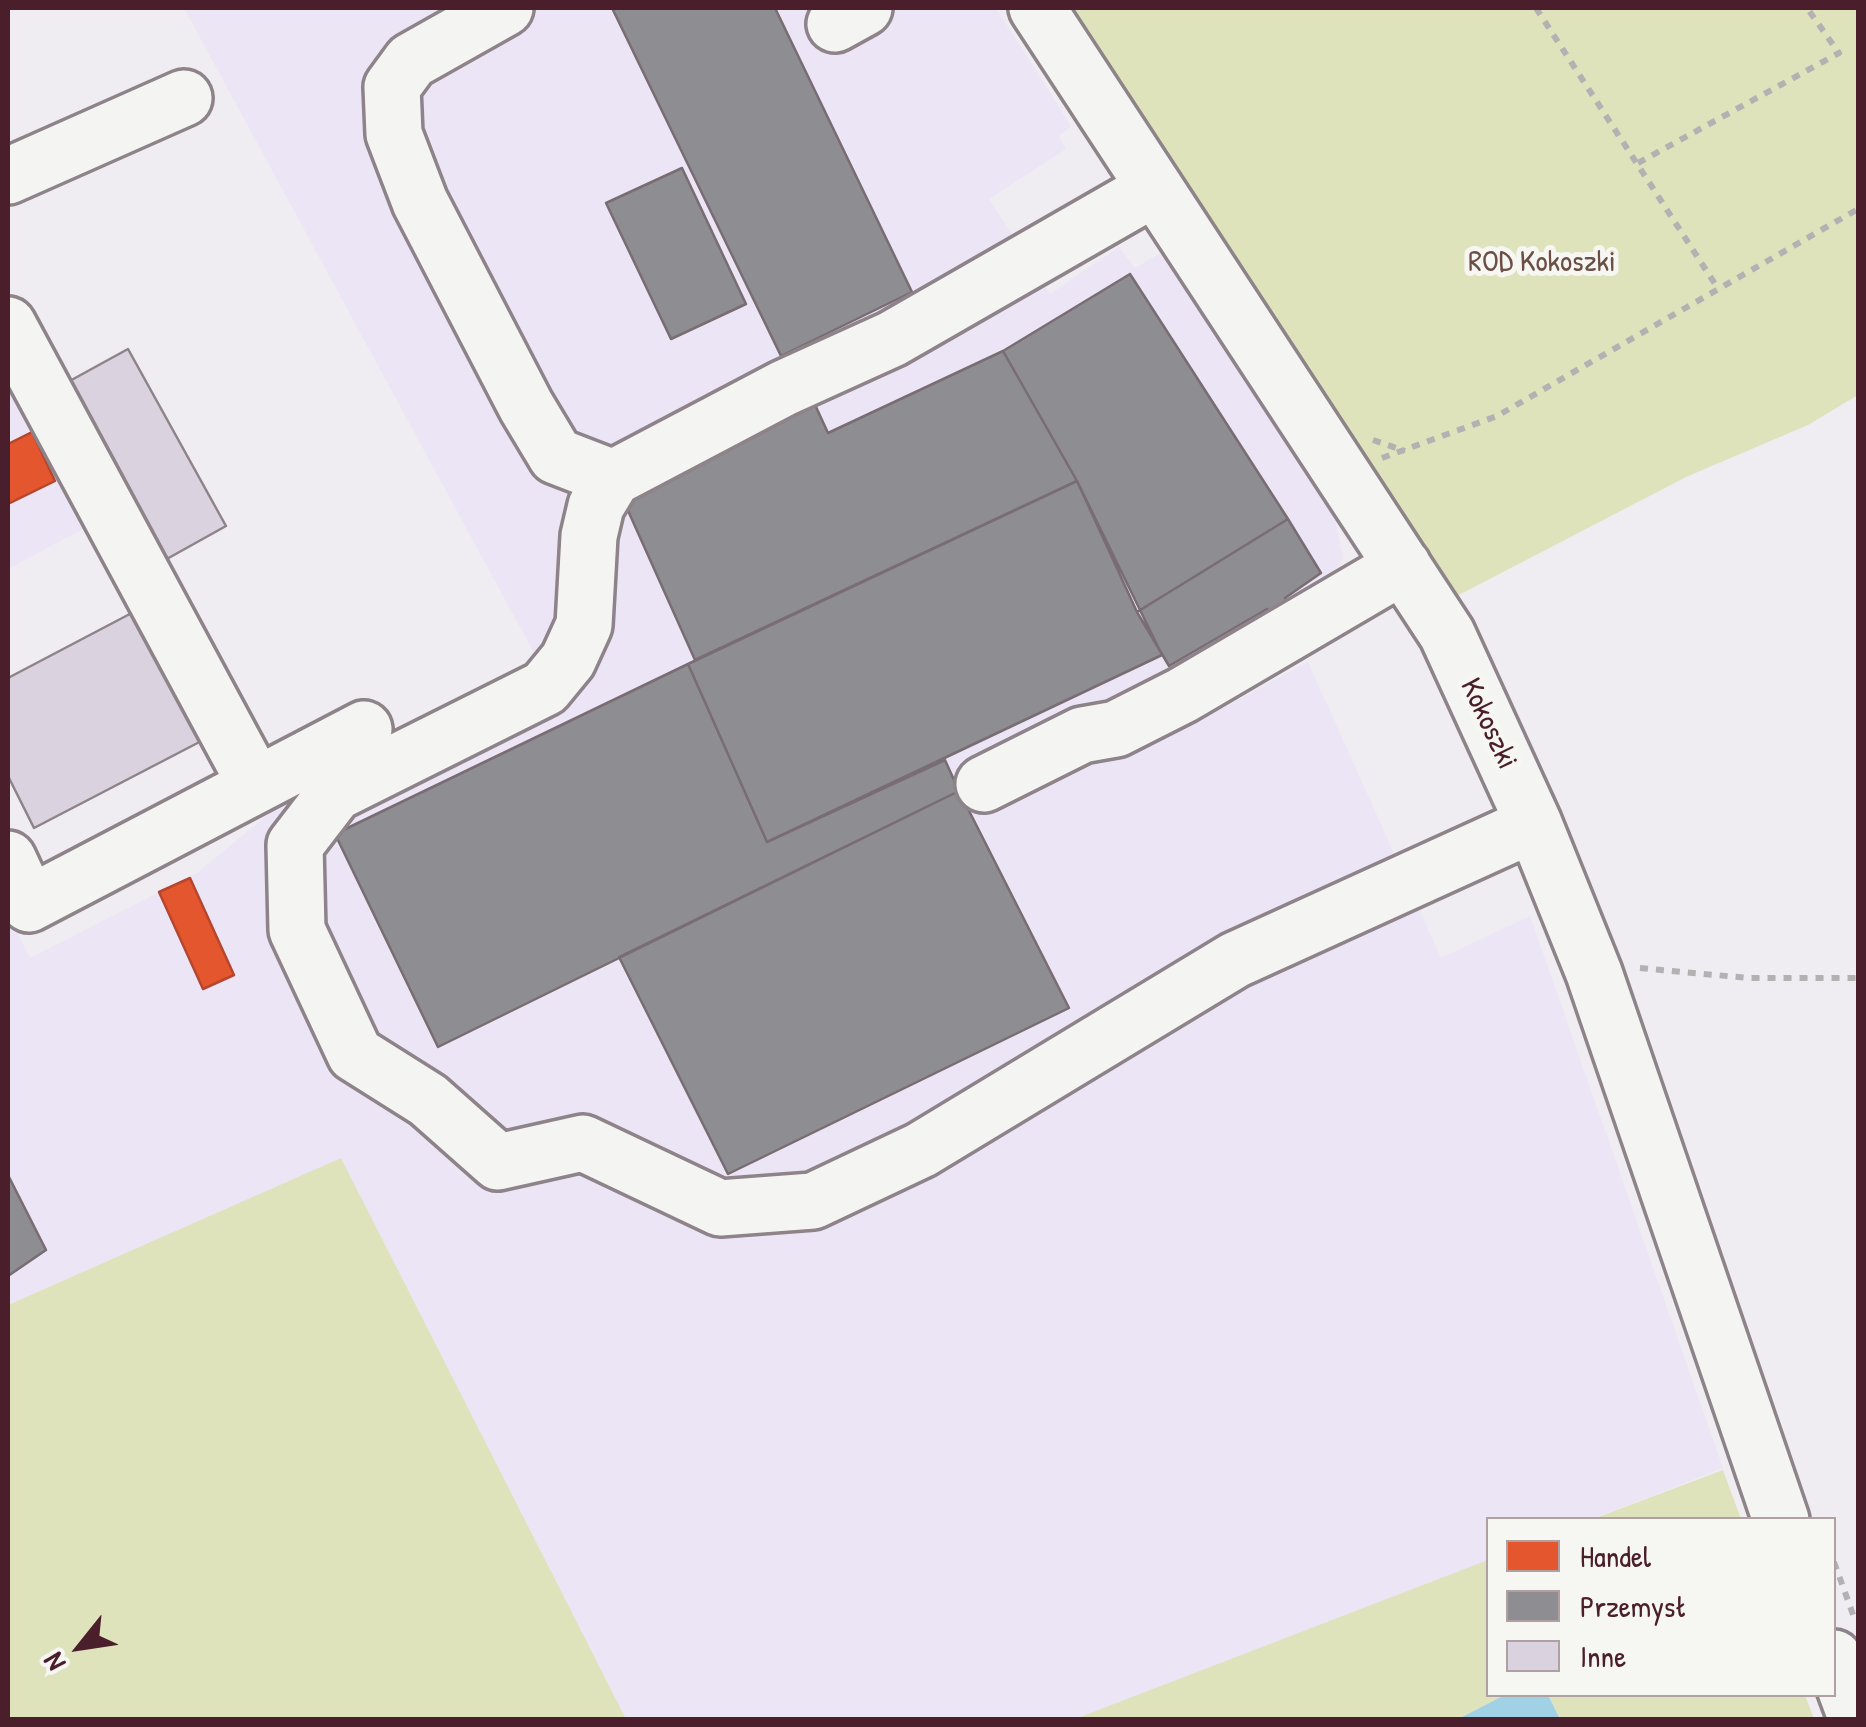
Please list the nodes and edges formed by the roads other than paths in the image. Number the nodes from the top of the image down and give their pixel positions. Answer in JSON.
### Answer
{"nodes":[{"id":1,"x":505,"y":8,"type":"edge"},
{"id":2,"x":1037,"y":8,"type":"edge"},
{"id":3,"x":184,"y":98,"type":"dead end"},
{"id":4,"x":8,"y":176,"type":"edge"},
{"id":5,"x":1155,"y":188,"type":"junction"},
{"id":6,"x":8,"y":325,"type":"edge"},
{"id":7,"x":613,"y":478,"type":"junction"},
{"id":8,"x":1402,"y":566,"type":"junction"},
{"id":9,"x":364,"y":728,"type":"dead end"},
{"id":10,"x":984,"y":784,"type":"dead end"},
{"id":11,"x":256,"y":785,"type":"junction"},
{"id":12,"x":1534,"y":824,"type":"junction"},
{"id":13,"x":8,"y":860,"type":"edge"},
{"id":14,"x":1781,"y":1517,"type":"edge"},
{"id":15,"x":1836,"y":1663,"type":"edge"},
{"id":16,"x":1857,"y":1720,"type":"edge"}],
"edges":[{"from":1,"to":7,"type":"street"},
{"from":2,"to":5,"type":"street","name":"Kokoszki"},
{"from":3,"to":4,"type":"street"},
{"from":5,"to":7,"type":"street"},
{"from":5,"to":8,"type":"street","name":"Kokoszki"},
{"from":6,"to":11,"type":"street"},
{"from":7,"to":12,"type":"street"},
{"from":8,"to":10,"type":"street"},
{"from":8,"to":12,"type":"street","name":"Kokoszki"},
{"from":9,"to":11,"type":"street"},
{"from":11,"to":13,"type":"street"},
{"from":12,"to":14,"type":"street","name":"Kokoszki"},
{"from":15,"to":16,"type":"street"}]}
